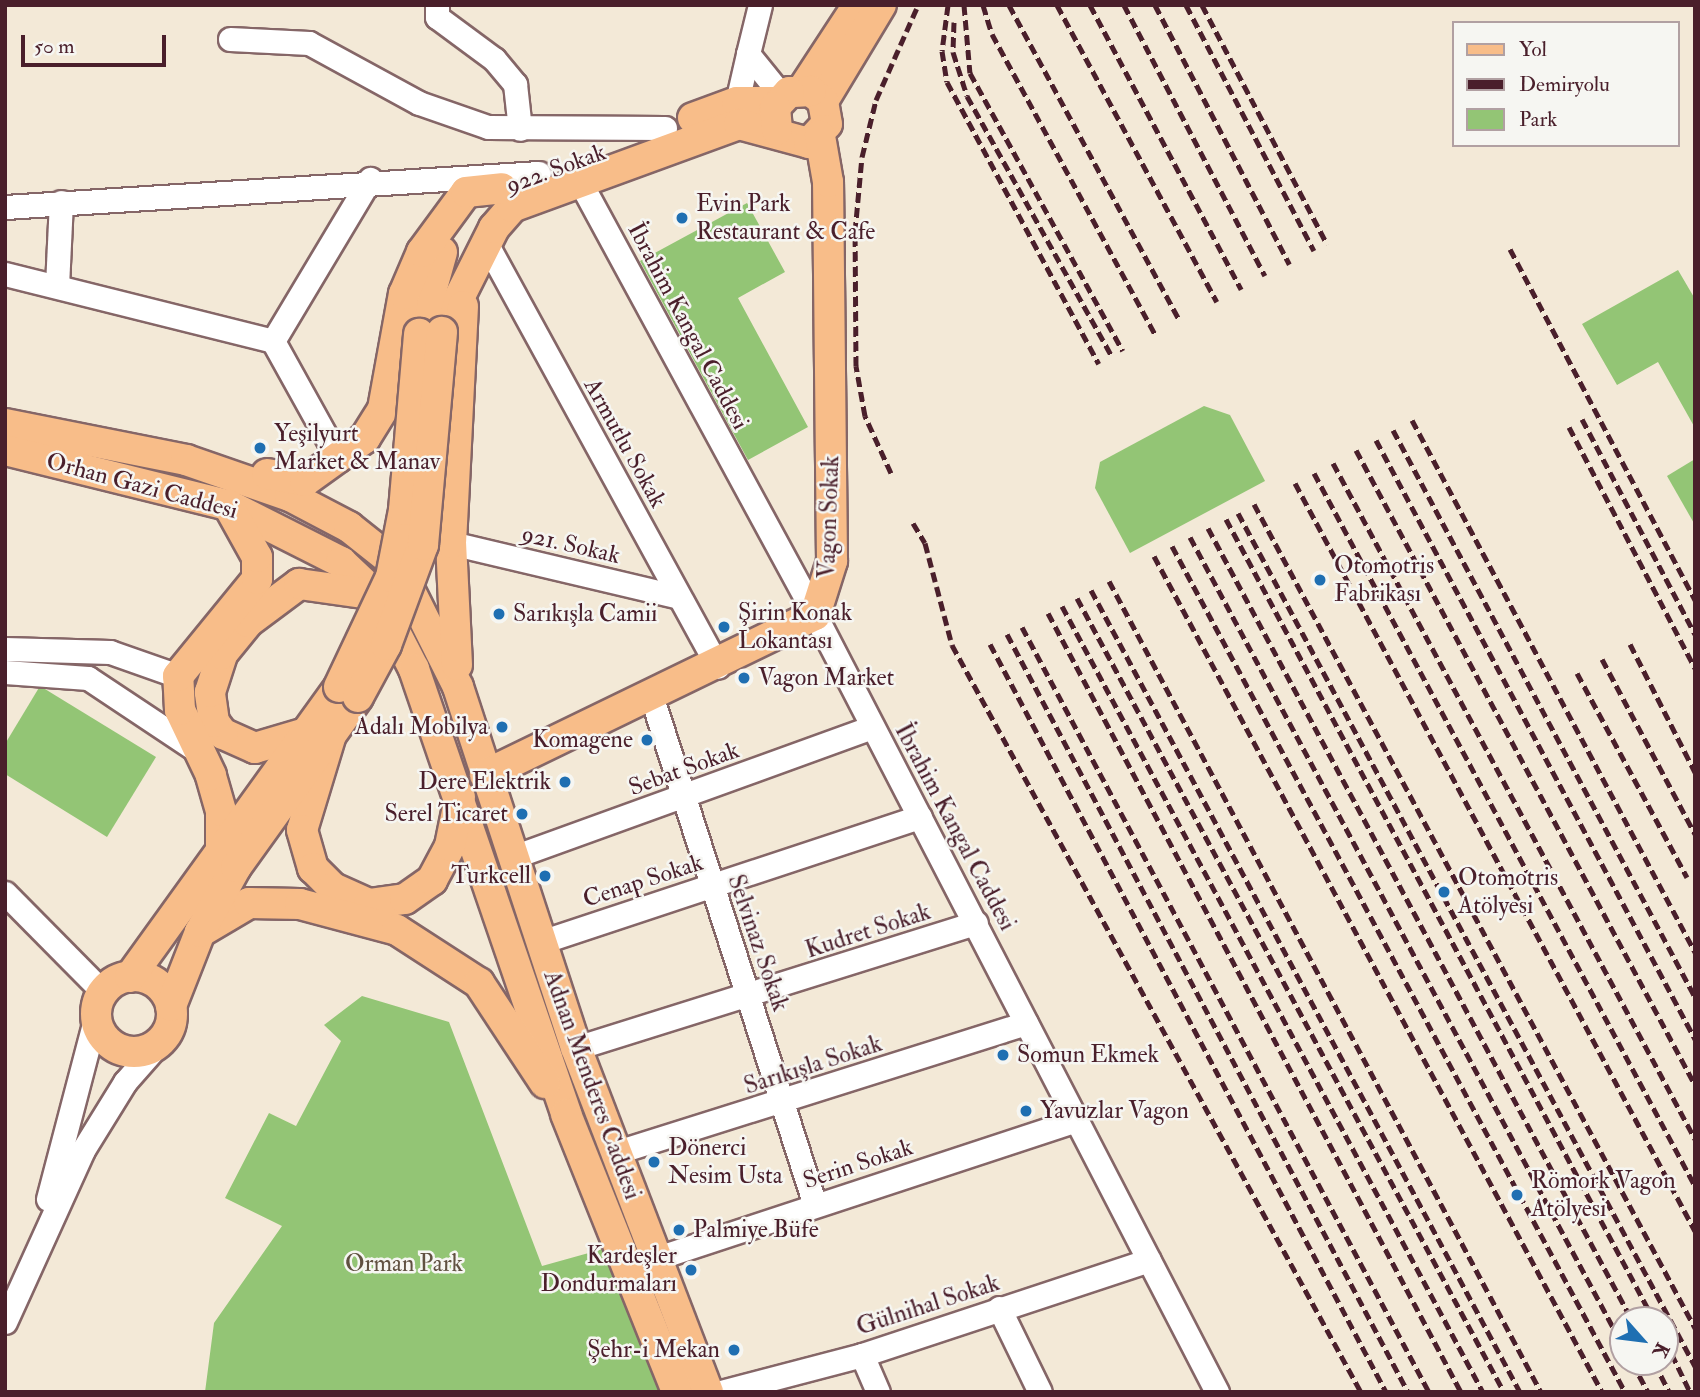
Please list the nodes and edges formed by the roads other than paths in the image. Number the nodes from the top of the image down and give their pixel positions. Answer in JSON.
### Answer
{"nodes":[{"id":1,"x":437,"y":5,"type":"edge"},
{"id":2,"x":760,"y":5,"type":"edge"},
{"id":3,"x":858,"y":5,"type":"edge"},
{"id":4,"x":881,"y":5,"type":"edge"},
{"id":5,"x":230,"y":39,"type":"dead end"},
{"id":6,"x":748,"y":54,"type":"junction"},
{"id":7,"x":737,"y":102,"type":"junction"},
{"id":8,"x":793,"y":104,"type":"junction"},
{"id":9,"x":665,"y":128,"type":"junction"},
{"id":10,"x":520,"y":129,"type":"junction"},
{"id":11,"x":820,"y":136,"type":"junction"},
{"id":12,"x":539,"y":173,"type":"junction"},
{"id":13,"x":370,"y":179,"type":"junction"},
{"id":14,"x":579,"y":180,"type":"junction"},
{"id":15,"x":502,"y":188,"type":"junction"},
{"id":16,"x":61,"y":202,"type":"junction"},
{"id":17,"x":5,"y":207,"type":"edge"},
{"id":18,"x":486,"y":243,"type":"junction"},
{"id":19,"x":5,"y":274,"type":"edge"},
{"id":20,"x":468,"y":277,"type":"junction"},
{"id":21,"x":57,"y":286,"type":"junction"},
{"id":22,"x":430,"y":333,"type":"junction"},
{"id":23,"x":273,"y":341,"type":"junction"},
{"id":24,"x":5,"y":424,"type":"edge"},
{"id":25,"x":5,"y":450,"type":"edge"},
{"id":26,"x":186,"y":460,"type":"junction"},
{"id":27,"x":339,"y":460,"type":"junction"},
{"id":28,"x":229,"y":505,"type":"junction"},
{"id":29,"x":451,"y":543,"type":"junction"},
{"id":30,"x":376,"y":595,"type":"junction"},
{"id":31,"x":679,"y":597,"type":"junction"},
{"id":32,"x":814,"y":615,"type":"junction"},
{"id":33,"x":5,"y":649,"type":"edge"},
{"id":34,"x":718,"y":667,"type":"junction"},
{"id":35,"x":5,"y":672,"type":"edge"},
{"id":36,"x":178,"y":676,"type":"junction"},
{"id":37,"x":458,"y":687,"type":"junction"},
{"id":38,"x":652,"y":698,"type":"junction"},
{"id":39,"x":872,"y":727,"type":"junction"},
{"id":40,"x":318,"y":735,"type":"junction"},
{"id":41,"x":198,"y":751,"type":"junction"},
{"id":42,"x":485,"y":775,"type":"junction"},
{"id":43,"x":460,"y":793,"type":"junction"},
{"id":44,"x":687,"y":797,"type":"junction"},
{"id":45,"x":920,"y":817,"type":"junction"},
{"id":46,"x":222,"y":849,"type":"junction"},
{"id":47,"x":513,"y":857,"type":"junction"},
{"id":48,"x":710,"y":887,"type":"junction"},
{"id":49,"x":5,"y":893,"type":"edge"},
{"id":50,"x":976,"y":923,"type":"junction"},
{"id":51,"x":200,"y":932,"type":"junction"},
{"id":52,"x":541,"y":942,"type":"junction"},
{"id":53,"x":130,"y":977,"type":"junction"},
{"id":54,"x":750,"y":997,"type":"junction"},
{"id":55,"x":100,"y":1004,"type":"junction"},
{"id":56,"x":172,"y":1006,"type":"junction"},
{"id":57,"x":1026,"y":1023,"type":"junction"},
{"id":58,"x":161,"y":1041,"type":"junction"},
{"id":59,"x":576,"y":1048,"type":"junction"},
{"id":60,"x":780,"y":1104,"type":"junction"},
{"id":61,"x":566,"y":1114,"type":"junction"},
{"id":62,"x":1077,"y":1120,"type":"junction"},
{"id":63,"x":614,"y":1153,"type":"junction"},
{"id":64,"x":815,"y":1205,"type":"junction"},
{"id":65,"x":654,"y":1259,"type":"junction"},
{"id":66,"x":1149,"y":1260,"type":"junction"},
{"id":67,"x":21,"y":1286,"type":"junction"},
{"id":68,"x":999,"y":1308,"type":"junction"},
{"id":69,"x":5,"y":1322,"type":"edge"},
{"id":70,"x":862,"y":1355,"type":"junction"},
{"id":71,"x":677,"y":1392,"type":"edge"},
{"id":72,"x":708,"y":1392,"type":"edge"},
{"id":73,"x":720,"y":1392,"type":"edge"},
{"id":74,"x":878,"y":1392,"type":"edge"},
{"id":75,"x":1040,"y":1392,"type":"edge"},
{"id":76,"x":1217,"y":1392,"type":"edge"}],
"edges":[{"from":1,"to":10,"type":"street"},
{"from":2,"to":6,"type":"street"},
{"from":3,"to":8,"type":"main road"},
{"from":4,"to":8,"type":"main road"},
{"from":5,"to":10,"type":"street"},
{"from":6,"to":7,"type":"street"},
{"from":6,"to":8,"type":"street"},
{"from":7,"to":8,"type":"main road","name":"922. Sokak"},
{"from":7,"to":9,"type":"main road","name":"922. Sokak"},
{"from":8,"to":11,"type":"main road","name":"Vagon Sokak"},
{"from":8,"to":11,"type":"main road"},
{"from":8,"to":14,"type":"main road"},
{"from":9,"to":10,"type":"street"},
{"from":9,"to":12,"type":"main road","name":"922. Sokak"},
{"from":11,"to":32,"type":"main road","name":"Vagon Sokak"},
{"from":12,"to":13,"type":"street"},
{"from":12,"to":15,"type":"main road","name":"922. Sokak"},
{"from":13,"to":16,"type":"street"},
{"from":13,"to":23,"type":"street"},
{"from":14,"to":18,"type":"main road"},
{"from":14,"to":32,"type":"street","name":"İbrahim Kangal Caddesi"},
{"from":15,"to":22,"type":"main road","name":"922. Sokak"},
{"from":15,"to":27,"type":"main road"},
{"from":16,"to":17,"type":"street"},
{"from":16,"to":21,"type":"street"},
{"from":18,"to":20,"type":"main road"},
{"from":18,"to":31,"type":"street","name":"Armutlu Sokak"},
{"from":19,"to":21,"type":"street"},
{"from":20,"to":22,"type":"main road"},
{"from":20,"to":29,"type":"main road"},
{"from":21,"to":23,"type":"street"},
{"from":22,"to":40,"type":"main road","bridge":true},
{"from":23,"to":27,"type":"street"},
{"from":24,"to":26,"type":"main road","name":"Orhan Gazi Caddesi"},
{"from":25,"to":28,"type":"main road","name":"Orhan Gazi Caddesi"},
{"from":26,"to":27,"type":"main road"},
{"from":26,"to":37,"type":"main road","name":"Orhan Gazi Caddesi"},
{"from":28,"to":30,"type":"main road","name":"Orhan Gazi Caddesi"},
{"from":28,"to":36,"type":"main road"},
{"from":29,"to":31,"type":"street","name":"921. Sokak"},
{"from":29,"to":37,"type":"main road"},
{"from":30,"to":40,"type":"main road"},
{"from":30,"to":43,"type":"main road","name":"Orhan Gazi Caddesi"},
{"from":31,"to":34,"type":"street","name":"Armutlu Sokak"},
{"from":32,"to":34,"type":"main road","name":"Vagon Sokak"},
{"from":32,"to":39,"type":"street","name":"İbrahim Kangal Caddesi"},
{"from":33,"to":36,"type":"street"},
{"from":34,"to":38,"type":"main road","name":"Vagon Sokak"},
{"from":35,"to":41,"type":"street"},
{"from":36,"to":41,"type":"main road"},
{"from":37,"to":42,"type":"main road","name":"Orhan Gazi Caddesi"},
{"from":38,"to":42,"type":"main road","name":"Vagon Sokak"},
{"from":38,"to":44,"type":"street","name":"Selvinaz Sokak"},
{"from":39,"to":44,"type":"street","name":"Sebat Sokak"},
{"from":39,"to":45,"type":"street","name":"İbrahim Kangal Caddesi"},
{"from":40,"to":43,"type":"main road"},
{"from":40,"to":46,"type":"main road"},
{"from":40,"to":51,"type":"main road"},
{"from":41,"to":46,"type":"main road"},
{"from":42,"to":47,"type":"main road","name":"Adnan Menderes Caddesi"},
{"from":43,"to":61,"type":"main road","name":"Adnan Menderes Caddesi"},
{"from":44,"to":47,"type":"street","name":"Sebat Sokak"},
{"from":44,"to":48,"type":"street","name":"Selvinaz Sokak"},
{"from":45,"to":48,"type":"street","name":"Cenap Sokak"},
{"from":45,"to":50,"type":"street","name":"İbrahim Kangal Caddesi"},
{"from":46,"to":53,"type":"main road"},
{"from":47,"to":52,"type":"main road","name":"Adnan Menderes Caddesi"},
{"from":48,"to":52,"type":"street","name":"Cenap Sokak"},
{"from":48,"to":54,"type":"street","name":"Selvinaz Sokak"},
{"from":49,"to":55,"type":"street"},
{"from":50,"to":54,"type":"street","name":"Kudret Sokak"},
{"from":50,"to":57,"type":"street","name":"İbrahim Kangal Caddesi"},
{"from":51,"to":56,"type":"main road"},
{"from":51,"to":61,"type":"main road"},
{"from":52,"to":59,"type":"main road","name":"Adnan Menderes Caddesi"},
{"from":53,"to":55,"type":"main road"},
{"from":53,"to":56,"type":"main road"},
{"from":54,"to":59,"type":"street","name":"Kudret Sokak"},
{"from":54,"to":60,"type":"street","name":"Selvinaz Sokak"},
{"from":55,"to":58,"type":"main road"},
{"from":55,"to":67,"type":"street"},
{"from":56,"to":58,"type":"main road"},
{"from":57,"to":60,"type":"street","name":"Sarıkışla Sokak"},
{"from":57,"to":62,"type":"street","name":"İbrahim Kangal Caddesi"},
{"from":58,"to":67,"type":"street"},
{"from":59,"to":63,"type":"main road","name":"Adnan Menderes Caddesi"},
{"from":60,"to":63,"type":"street","name":"Sarıkışla Sokak"},
{"from":60,"to":64,"type":"street","name":"Selvinaz Sokak"},
{"from":61,"to":71,"type":"main road","name":"Adnan Menderes Caddesi"},
{"from":62,"to":64,"type":"street","name":"Serin Sokak"},
{"from":62,"to":66,"type":"street","name":"İbrahim Kangal Caddesi"},
{"from":63,"to":65,"type":"main road","name":"Adnan Menderes Caddesi"},
{"from":64,"to":65,"type":"street","name":"Serin Sokak"},
{"from":65,"to":72,"type":"main road","name":"Adnan Menderes Caddesi"},
{"from":66,"to":68,"type":"street","name":"Gülnihal Sokak"},
{"from":66,"to":76,"type":"street","name":"İbrahim Kangal Caddesi"},
{"from":67,"to":69,"type":"street"},
{"from":68,"to":70,"type":"street","name":"Gülnihal Sokak"},
{"from":68,"to":75,"type":"street"},
{"from":70,"to":73,"type":"street","name":"Gülnihal Sokak"},
{"from":70,"to":74,"type":"street"}]}
